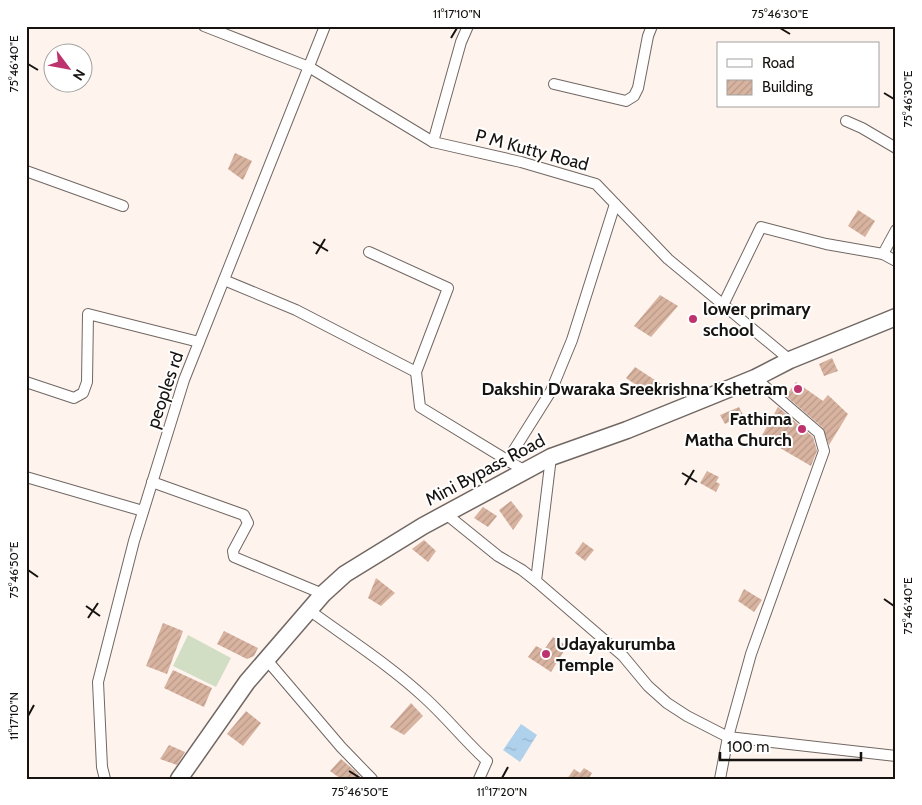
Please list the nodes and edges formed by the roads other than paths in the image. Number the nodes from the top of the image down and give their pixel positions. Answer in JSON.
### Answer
{"nodes":[{"id":1,"x":204,"y":26,"type":"edge"},
{"id":2,"x":325,"y":26,"type":"edge"},
{"id":3,"x":468,"y":26,"type":"edge"},
{"id":4,"x":652,"y":26,"type":"edge"},
{"id":5,"x":309,"y":67,"type":"junction"},
{"id":6,"x":554,"y":84,"type":"dead end"},
{"id":7,"x":846,"y":121,"type":"dead end"},
{"id":8,"x":433,"y":142,"type":"junction"},
{"id":9,"x":896,"y":148,"type":"edge"},
{"id":10,"x":26,"y":171,"type":"edge"},
{"id":11,"x":615,"y":204,"type":"junction"},
{"id":12,"x":123,"y":206,"type":"dead end"},
{"id":13,"x":896,"y":230,"type":"edge"},
{"id":14,"x":369,"y":252,"type":"dead end"},
{"id":15,"x":883,"y":254,"type":"junction"},
{"id":16,"x":896,"y":261,"type":"edge"},
{"id":17,"x":224,"y":280,"type":"junction"},
{"id":18,"x":723,"y":305,"type":"junction"},
{"id":19,"x":896,"y":317,"type":"edge"},
{"id":20,"x":199,"y":342,"type":"junction"},
{"id":21,"x":790,"y":360,"type":"junction"},
{"id":22,"x":416,"y":372,"type":"junction"},
{"id":23,"x":755,"y":378,"type":"junction"},
{"id":24,"x":26,"y":382,"type":"edge"},
{"id":25,"x":551,"y":456,"type":"junction"},
{"id":26,"x":507,"y":461,"type":"junction"},
{"id":27,"x":525,"y":471,"type":"junction"},
{"id":28,"x":26,"y":477,"type":"edge"},
{"id":29,"x":152,"y":482,"type":"junction"},
{"id":30,"x":144,"y":511,"type":"junction"},
{"id":31,"x":446,"y":514,"type":"junction"},
{"id":32,"x":536,"y":581,"type":"junction"},
{"id":33,"x":323,"y":594,"type":"junction"},
{"id":34,"x":309,"y":610,"type":"junction"},
{"id":35,"x":266,"y":659,"type":"junction"},
{"id":36,"x":728,"y":737,"type":"junction"},
{"id":37,"x":896,"y":756,"type":"edge"},
{"id":38,"x":104,"y":779,"type":"edge"},
{"id":39,"x":179,"y":779,"type":"edge"},
{"id":40,"x":372,"y":779,"type":"edge"},
{"id":41,"x":479,"y":779,"type":"edge"},
{"id":42,"x":720,"y":779,"type":"edge"}],
"edges":[{"from":1,"to":5,"type":"street","name":"P M Kutty Road"},
{"from":2,"to":5,"type":"street","name":"peoples rd"},
{"from":3,"to":8,"type":"street"},
{"from":4,"to":6,"type":"street"},
{"from":5,"to":8,"type":"street","name":"P M Kutty Road"},
{"from":5,"to":17,"type":"street","name":"peoples rd"},
{"from":7,"to":9,"type":"street"},
{"from":8,"to":11,"type":"street","name":"P M Kutty Road"},
{"from":10,"to":12,"type":"street"},
{"from":11,"to":18,"type":"street","name":"P M Kutty Road"},
{"from":11,"to":26,"type":"street"},
{"from":13,"to":15,"type":"street"},
{"from":14,"to":22,"type":"street"},
{"from":15,"to":16,"type":"street"},
{"from":15,"to":18,"type":"street"},
{"from":17,"to":20,"type":"street","name":"peoples rd"},
{"from":17,"to":22,"type":"street"},
{"from":18,"to":21,"type":"street","name":"P M Kutty Road"},
{"from":19,"to":21,"type":"main road","name":"Mini Bypass Road"},
{"from":20,"to":24,"type":"street"},
{"from":20,"to":29,"type":"street","name":"peoples rd"},
{"from":21,"to":23,"type":"main road","name":"Mini Bypass Road"},
{"from":22,"to":26,"type":"street"},
{"from":23,"to":25,"type":"main road","name":"Mini Bypass Road"},
{"from":23,"to":36,"type":"street"},
{"from":25,"to":27,"type":"main road","name":"Mini Bypass Road"},
{"from":25,"to":32,"type":"street"},
{"from":26,"to":27,"type":"street"},
{"from":27,"to":31,"type":"main road","name":"Mini Bypass Road"},
{"from":28,"to":30,"type":"street"},
{"from":29,"to":30,"type":"street","name":"peoples rd"},
{"from":29,"to":33,"type":"street"},
{"from":30,"to":38,"type":"street","name":"peoples rd"},
{"from":31,"to":32,"type":"street"},
{"from":31,"to":33,"type":"main road","name":"Mini Bypass Road"},
{"from":32,"to":36,"type":"street"},
{"from":33,"to":34,"type":"main road","name":"Mini Bypass Road"},
{"from":34,"to":35,"type":"main road","name":"Mini Bypass Road"},
{"from":34,"to":41,"type":"street"},
{"from":35,"to":39,"type":"main road","name":"Mini Bypass Road"},
{"from":35,"to":40,"type":"street"},
{"from":36,"to":37,"type":"street"},
{"from":36,"to":42,"type":"street"}]}
